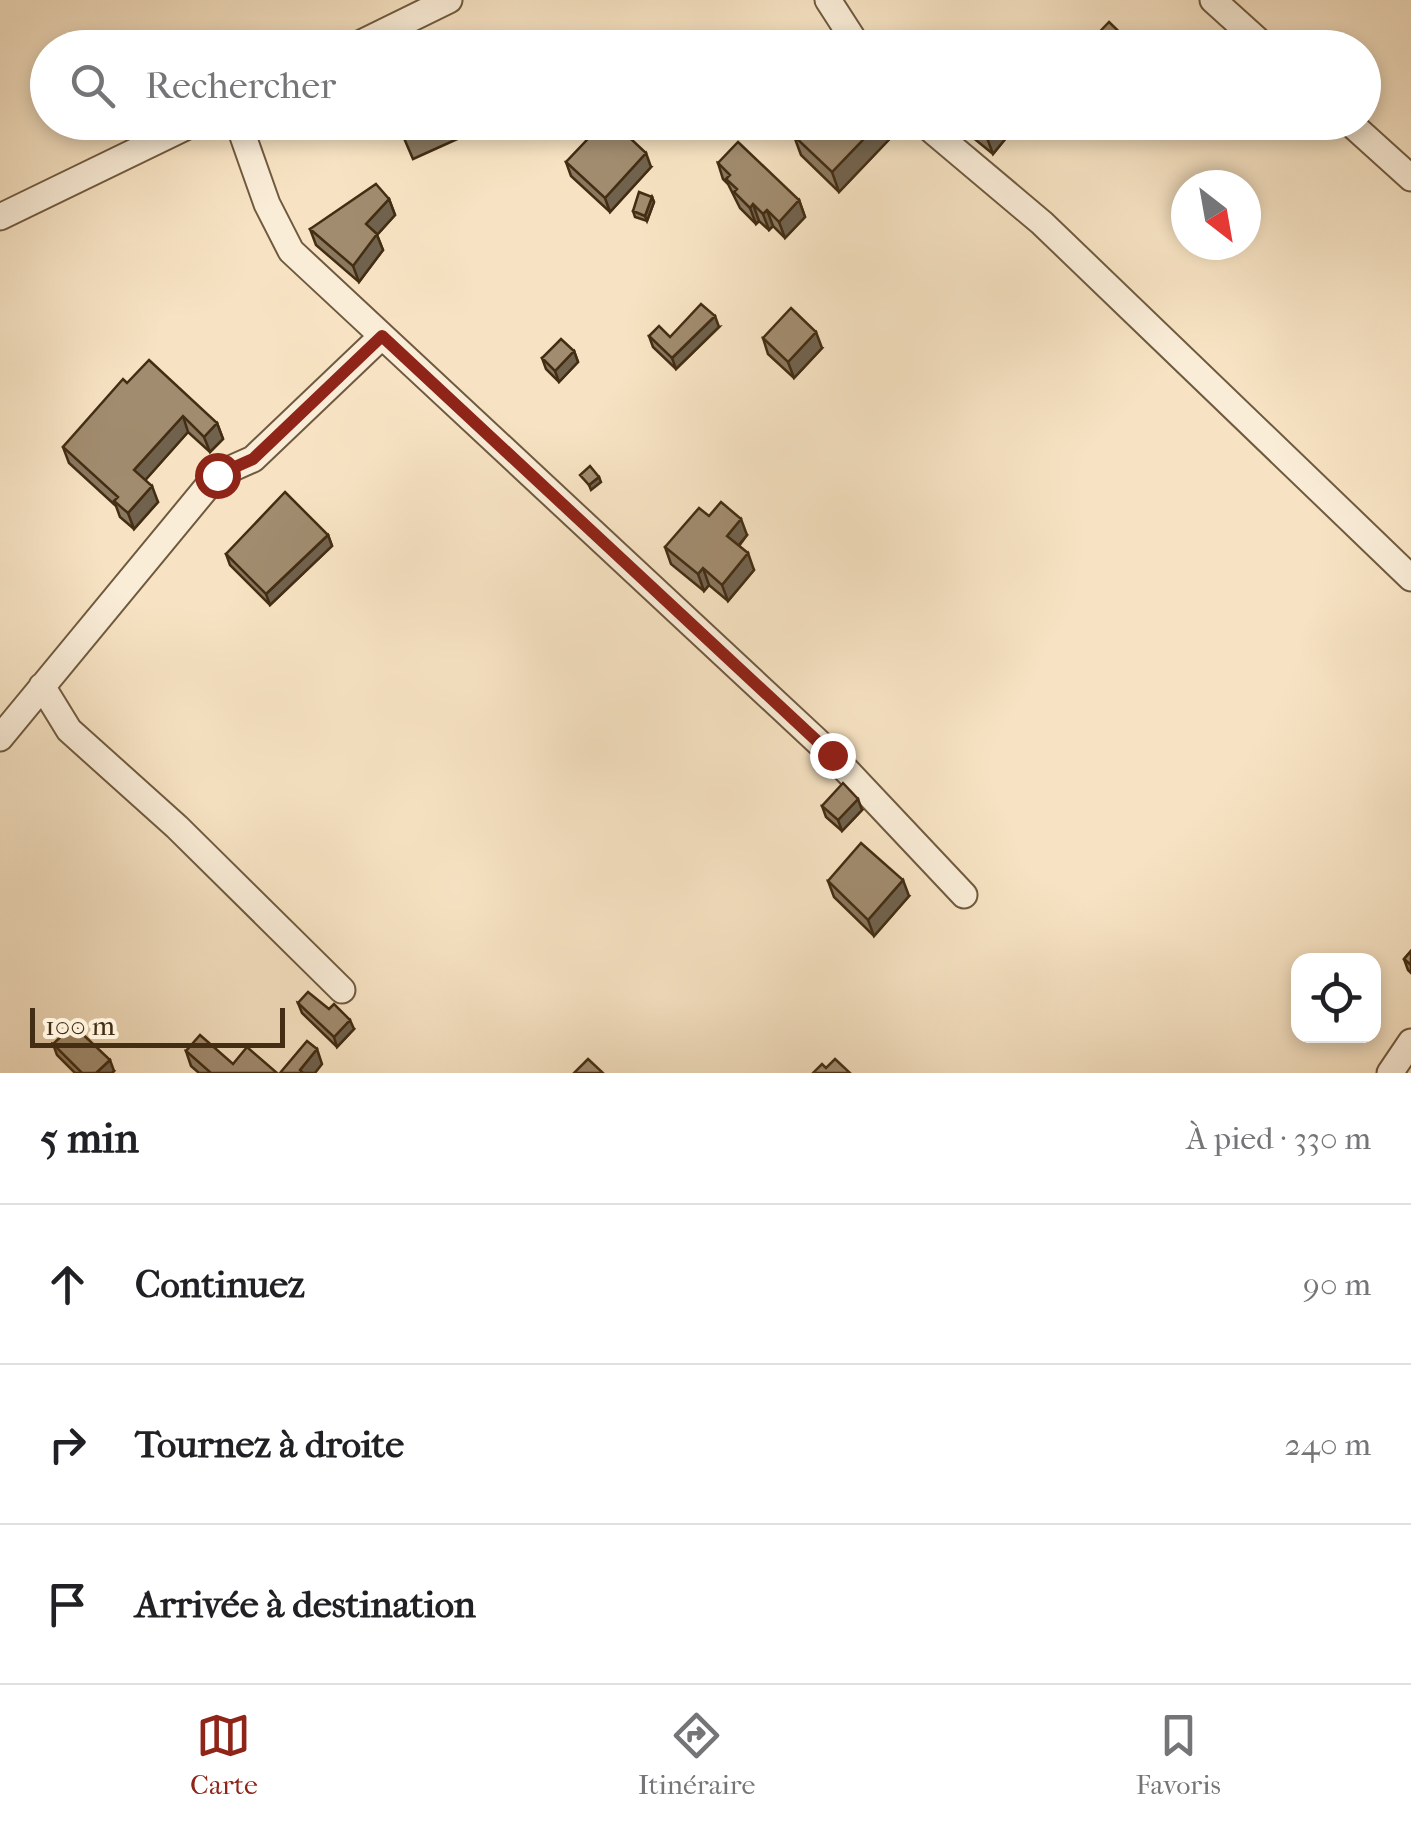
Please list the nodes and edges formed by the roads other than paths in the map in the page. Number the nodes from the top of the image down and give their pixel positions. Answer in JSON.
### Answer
{"nodes":[{"id":1,"x":449,"y":0,"type":"edge"},
{"id":2,"x":828,"y":0,"type":"edge"},
{"id":3,"x":1213,"y":0,"type":"edge"},
{"id":4,"x":388,"y":30,"type":"edge"},
{"id":5,"x":847,"y":30,"type":"edge"},
{"id":6,"x":1246,"y":30,"type":"edge"},
{"id":7,"x":159,"y":140,"type":"edge"},
{"id":8,"x":244,"y":140,"type":"edge"},
{"id":9,"x":943,"y":140,"type":"edge"},
{"id":10,"x":1369,"y":140,"type":"edge"},
{"id":11,"x":1411,"y":178,"type":"edge"},
{"id":12,"x":0,"y":217,"type":"edge"},
{"id":13,"x":382,"y":336,"type":"junction"},
{"id":14,"x":1411,"y":578,"type":"edge"},
{"id":15,"x":42,"y":686,"type":"junction"},
{"id":16,"x":0,"y":738,"type":"edge"},
{"id":17,"x":964,"y":895,"type":"dead end"},
{"id":18,"x":342,"y":990,"type":"dead end"},
{"id":19,"x":1411,"y":1042,"type":"edge"},
{"id":20,"x":1390,"y":1073,"type":"edge"}],
"edges":[{"from":1,"to":4,"type":"street"},
{"from":2,"to":5,"type":"street"},
{"from":3,"to":6,"type":"street"},
{"from":7,"to":12,"type":"street"},
{"from":8,"to":13,"type":"street"},
{"from":9,"to":14,"type":"street"},
{"from":10,"to":11,"type":"street"},
{"from":13,"to":15,"type":"street"},
{"from":13,"to":17,"type":"street"},
{"from":15,"to":16,"type":"street"},
{"from":15,"to":18,"type":"street"},
{"from":19,"to":20,"type":"street"}]}
